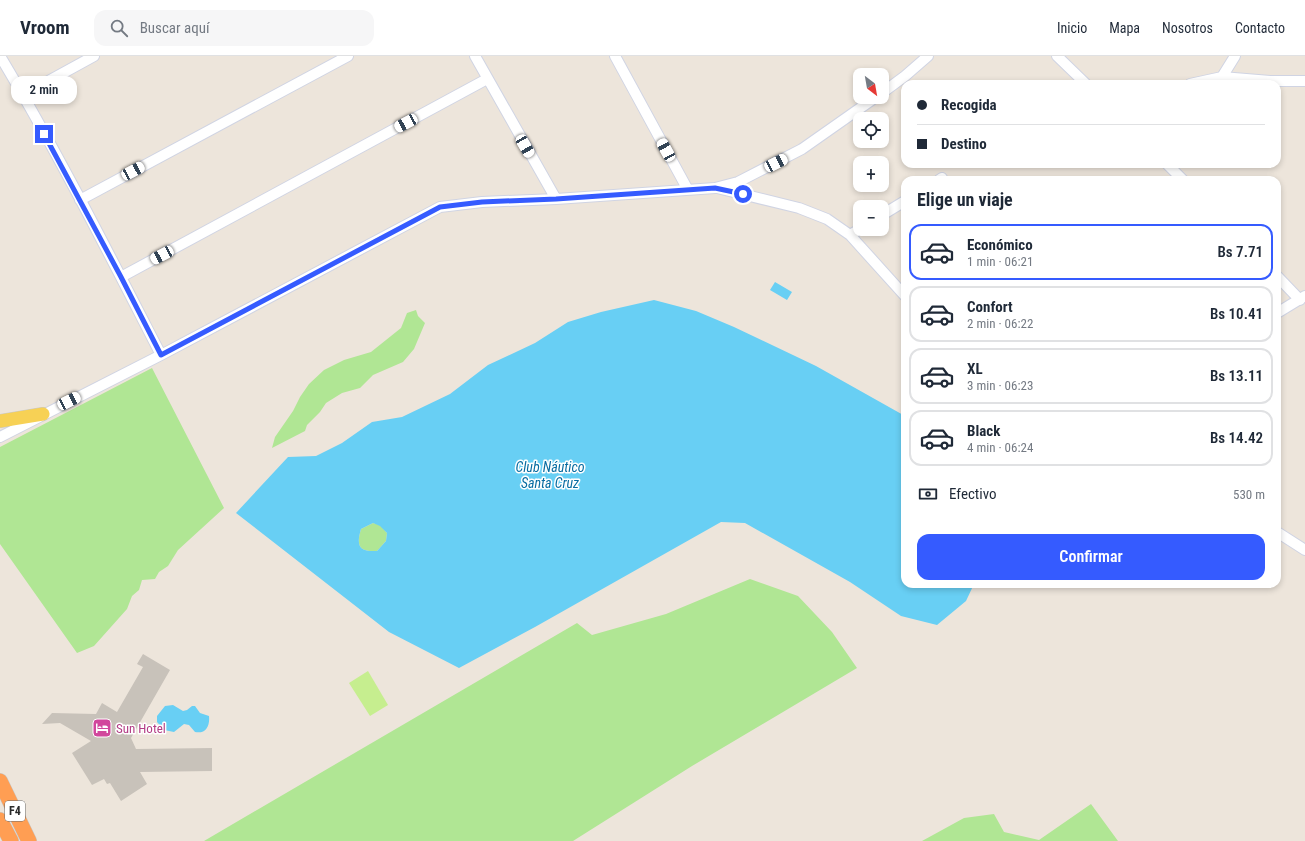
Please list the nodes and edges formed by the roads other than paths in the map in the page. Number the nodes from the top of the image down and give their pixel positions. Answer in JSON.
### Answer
{"nodes":[{"id":1,"x":0,"y":56,"type":"edge"},
{"id":2,"x":94,"y":56,"type":"edge"},
{"id":3,"x":348,"y":56,"type":"edge"},
{"id":4,"x":475,"y":56,"type":"edge"},
{"id":5,"x":615,"y":56,"type":"edge"},
{"id":6,"x":928,"y":56,"type":"edge"},
{"id":7,"x":1057,"y":56,"type":"edge"},
{"id":8,"x":1235,"y":56,"type":"edge"},
{"id":9,"x":905,"y":76,"type":"junction"},
{"id":10,"x":1222,"y":77,"type":"junction"},
{"id":11,"x":487,"y":79,"type":"junction"},
{"id":12,"x":908,"y":80,"type":"edge"},
{"id":13,"x":1082,"y":80,"type":"edge"},
{"id":14,"x":1208,"y":80,"type":"edge"},
{"id":15,"x":1258,"y":80,"type":"edge"},
{"id":16,"x":1281,"y":81,"type":"edge"},
{"id":17,"x":1305,"y":81,"type":"edge"},
{"id":18,"x":889,"y":88,"type":"edge"},
{"id":19,"x":23,"y":95,"type":"junction"},
{"id":20,"x":866,"y":104,"type":"edge"},
{"id":21,"x":1171,"y":168,"type":"edge"},
{"id":22,"x":1179,"y":176,"type":"edge"},
{"id":23,"x":715,"y":188,"type":"junction"},
{"id":24,"x":688,"y":190,"type":"junction"},
{"id":25,"x":556,"y":199,"type":"junction"},
{"id":26,"x":80,"y":200,"type":"junction"},
{"id":27,"x":901,"y":203,"type":"edge"},
{"id":28,"x":889,"y":211,"type":"edge"},
{"id":29,"x":853,"y":233,"type":"edge"},
{"id":30,"x":850,"y":235,"type":"junction"},
{"id":31,"x":121,"y":277,"type":"junction"},
{"id":32,"x":1281,"y":280,"type":"edge"},
{"id":33,"x":901,"y":292,"type":"edge"},
{"id":34,"x":1302,"y":298,"type":"edge"},
{"id":35,"x":1281,"y":311,"type":"edge"},
{"id":36,"x":161,"y":355,"type":"junction"},
{"id":37,"x":42,"y":414,"type":"junction"},
{"id":38,"x":0,"y":421,"type":"edge"},
{"id":39,"x":0,"y":437,"type":"edge"},
{"id":40,"x":1281,"y":535,"type":"edge"},
{"id":41,"x":1305,"y":550,"type":"edge"},
{"id":42,"x":0,"y":781,"type":"edge"},
{"id":43,"x":0,"y":820,"type":"edge"},
{"id":44,"x":11,"y":841,"type":"edge"},
{"id":45,"x":29,"y":841,"type":"edge"}],
"edges":[{"from":1,"to":19,"type":"street"},
{"from":2,"to":19,"type":"street"},
{"from":3,"to":26,"type":"street"},
{"from":4,"to":11,"type":"street"},
{"from":5,"to":24,"type":"street"},
{"from":6,"to":9,"type":"street"},
{"from":7,"to":13,"type":"street"},
{"from":8,"to":10,"type":"street"},
{"from":9,"to":12,"type":"street"},
{"from":9,"to":18,"type":"street"},
{"from":10,"to":14,"type":"street"},
{"from":10,"to":15,"type":"street"},
{"from":11,"to":25,"type":"street"},
{"from":11,"to":31,"type":"street"},
{"from":16,"to":17,"type":"street"},
{"from":19,"to":26,"type":"street"},
{"from":20,"to":23,"type":"street"},
{"from":21,"to":22,"type":"street"},
{"from":23,"to":24,"type":"street"},
{"from":23,"to":30,"type":"street"},
{"from":24,"to":25,"type":"street"},
{"from":25,"to":36,"type":"street"},
{"from":26,"to":31,"type":"street"},
{"from":27,"to":28,"type":"street"},
{"from":29,"to":30,"type":"street"},
{"from":30,"to":33,"type":"street"},
{"from":31,"to":36,"type":"street"},
{"from":32,"to":34,"type":"street"},
{"from":34,"to":35,"type":"street"},
{"from":36,"to":37,"type":"street"},
{"from":37,"to":38,"type":"main road"},
{"from":37,"to":39,"type":"street"},
{"from":40,"to":41,"type":"street"},
{"from":42,"to":45,"type":"highway","number":"F4"},
{"from":43,"to":44,"type":"highway","number":"F4"}]}
